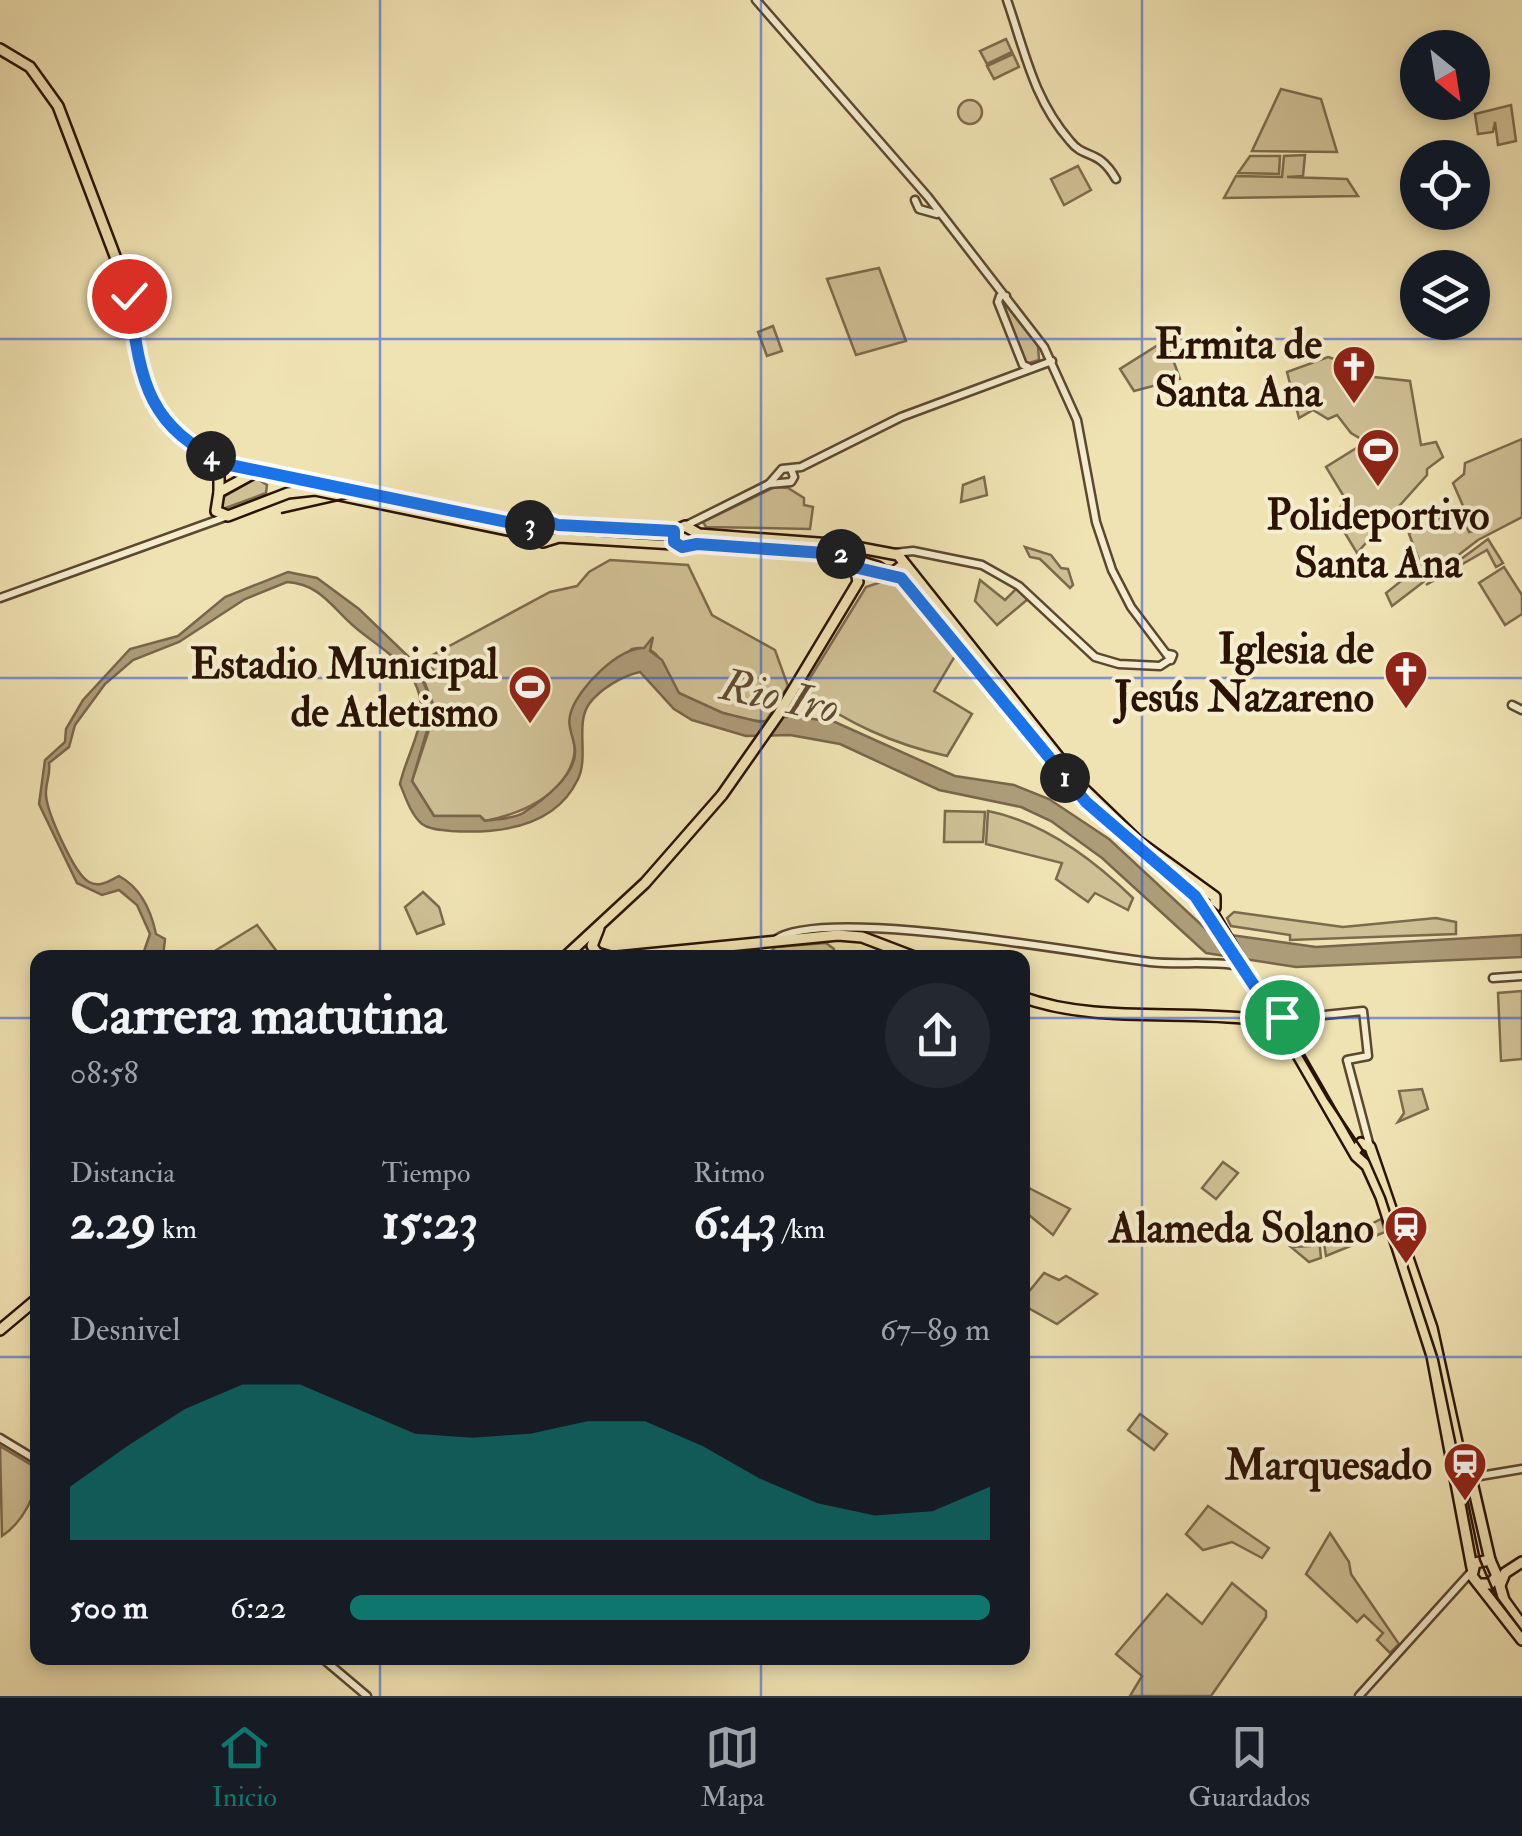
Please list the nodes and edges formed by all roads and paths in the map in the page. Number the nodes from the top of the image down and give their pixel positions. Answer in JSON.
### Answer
{"nodes":[{"id":1,"x":756,"y":0,"type":"edge"},
{"id":2,"x":1007,"y":0,"type":"edge"},
{"id":3,"x":0,"y":49,"type":"edge"},
{"id":4,"x":1116,"y":179,"type":"dead end"},
{"id":5,"x":914,"y":186,"type":"junction"},
{"id":6,"x":924,"y":194,"type":"junction"},
{"id":7,"x":915,"y":200,"type":"junction"},
{"id":8,"x":928,"y":206,"type":"junction"},
{"id":9,"x":1002,"y":293,"type":"junction"},
{"id":10,"x":1041,"y":344,"type":"junction"},
{"id":11,"x":1052,"y":362,"type":"junction"},
{"id":12,"x":1032,"y":366,"type":"junction"},
{"id":13,"x":199,"y":452,"type":"junction"},
{"id":14,"x":793,"y":472,"type":"junction"},
{"id":15,"x":259,"y":473,"type":"junction"},
{"id":16,"x":781,"y":479,"type":"junction"},
{"id":17,"x":219,"y":492,"type":"junction"},
{"id":18,"x":265,"y":502,"type":"junction"},
{"id":19,"x":216,"y":511,"type":"junction"},
{"id":20,"x":228,"y":516,"type":"junction"},
{"id":21,"x":538,"y":523,"type":"junction"},
{"id":22,"x":207,"y":524,"type":"junction"},
{"id":23,"x":554,"y":524,"type":"junction"},
{"id":24,"x":690,"y":529,"type":"junction"},
{"id":25,"x":674,"y":531,"type":"junction"},
{"id":26,"x":536,"y":538,"type":"junction"},
{"id":27,"x":553,"y":539,"type":"junction"},
{"id":28,"x":675,"y":544,"type":"junction"},
{"id":29,"x":690,"y":545,"type":"junction"},
{"id":30,"x":867,"y":548,"type":"junction"},
{"id":31,"x":914,"y":552,"type":"junction"},
{"id":32,"x":894,"y":554,"type":"junction"},
{"id":33,"x":853,"y":563,"type":"junction"},
{"id":34,"x":903,"y":563,"type":"junction"},
{"id":35,"x":874,"y":570,"type":"junction"},
{"id":36,"x":890,"y":572,"type":"junction"},
{"id":37,"x":0,"y":598,"type":"edge"},
{"id":38,"x":804,"y":672,"type":"junction"},
{"id":39,"x":1512,"y":704,"type":"dead end"},
{"id":40,"x":1522,"y":710,"type":"edge"},
{"id":41,"x":1205,"y":907,"type":"junction"},
{"id":42,"x":592,"y":933,"type":"junction"},
{"id":43,"x":820,"y":936,"type":"junction"},
{"id":44,"x":774,"y":941,"type":"junction"},
{"id":45,"x":573,"y":950,"type":"edge"},
{"id":46,"x":593,"y":950,"type":"edge"},
{"id":47,"x":681,"y":950,"type":"edge"},
{"id":48,"x":885,"y":950,"type":"edge"},
{"id":49,"x":896,"y":950,"type":"edge"},
{"id":50,"x":1234,"y":965,"type":"dead end"},
{"id":51,"x":1522,"y":976,"type":"edge"},
{"id":52,"x":1492,"y":978,"type":"dead end"},
{"id":53,"x":1030,"y":1000,"type":"edge"},
{"id":54,"x":1266,"y":1010,"type":"junction"},
{"id":55,"x":1371,"y":1150,"type":"junction"},
{"id":56,"x":1357,"y":1155,"type":"junction"},
{"id":57,"x":1419,"y":1302,"type":"junction"},
{"id":58,"x":30,"y":1305,"type":"edge"},
{"id":59,"x":0,"y":1330,"type":"edge"},
{"id":60,"x":0,"y":1438,"type":"edge"},
{"id":61,"x":30,"y":1456,"type":"edge"},
{"id":62,"x":1522,"y":1469,"type":"edge"},
{"id":63,"x":1472,"y":1482,"type":"junction"},
{"id":64,"x":1522,"y":1559,"type":"edge"},
{"id":65,"x":1491,"y":1561,"type":"junction"},
{"id":66,"x":1497,"y":1575,"type":"junction"},
{"id":67,"x":1475,"y":1576,"type":"junction"},
{"id":68,"x":1500,"y":1591,"type":"junction"},
{"id":69,"x":1522,"y":1624,"type":"edge"},
{"id":70,"x":1522,"y":1640,"type":"edge"},
{"id":71,"x":330,"y":1665,"type":"edge"},
{"id":72,"x":367,"y":1696,"type":"edge"},
{"id":73,"x":1359,"y":1696,"type":"edge"}],
"edges":[{"from":1,"to":5,"type":"street"},
{"from":2,"to":4,"type":"street"},
{"from":3,"to":13,"type":"main road"},
{"from":5,"to":6,"type":"street"},
{"from":5,"to":7,"type":"street"},
{"from":6,"to":7,"type":"street"},
{"from":6,"to":8,"type":"street"},
{"from":7,"to":8,"type":"street"},
{"from":8,"to":9,"type":"street"},
{"from":9,"to":10,"type":"street"},
{"from":9,"to":12,"type":"street"},
{"from":10,"to":11,"type":"street"},
{"from":10,"to":12,"type":"street"},
{"from":11,"to":12,"type":"street"},
{"from":11,"to":31,"type":"street"},
{"from":12,"to":14,"type":"street"},
{"from":13,"to":15,"type":"main road"},
{"from":13,"to":17,"type":"main road"},
{"from":14,"to":16,"type":"street"},
{"from":14,"to":16,"type":"street"},
{"from":15,"to":17,"type":"main road"},
{"from":15,"to":18,"type":"main road"},
{"from":15,"to":21,"type":"main road"},
{"from":16,"to":24,"type":"street"},
{"from":17,"to":19,"type":"main road"},
{"from":18,"to":20,"type":"main road"},
{"from":18,"to":26,"type":"main road"},
{"from":19,"to":20,"type":"main road"},
{"from":19,"to":22,"type":"street"},
{"from":20,"to":22,"type":"street"},
{"from":21,"to":23,"type":"main road"},
{"from":21,"to":26,"type":"main road"},
{"from":22,"to":37,"type":"street"},
{"from":23,"to":25,"type":"main road"},
{"from":23,"to":27,"type":"main road"},
{"from":24,"to":25,"type":"main road"},
{"from":24,"to":29,"type":"main road"},
{"from":24,"to":30,"type":"main road"},
{"from":25,"to":28,"type":"main road"},
{"from":26,"to":27,"type":"main road"},
{"from":27,"to":28,"type":"main road"},
{"from":28,"to":29,"type":"main road"},
{"from":29,"to":33,"type":"main road"},
{"from":30,"to":32,"type":"main road"},
{"from":30,"to":33,"type":"main road"},
{"from":31,"to":32,"type":"street"},
{"from":31,"to":34,"type":"street"},
{"from":32,"to":34,"type":"main road"},
{"from":33,"to":35,"type":"main road"},
{"from":33,"to":38,"type":"main road"},
{"from":34,"to":36,"type":"main road"},
{"from":34,"to":41,"type":"main road"},
{"from":35,"to":36,"type":"main road"},
{"from":35,"to":38,"type":"main road"},
{"from":36,"to":41,"type":"main road"},
{"from":38,"to":42,"type":"main road"},
{"from":39,"to":40,"type":"street"},
{"from":41,"to":54,"type":"main road"},
{"from":42,"to":45,"type":"main road"},
{"from":42,"to":46,"type":"main road"},
{"from":43,"to":44,"type":"main road"},
{"from":43,"to":48,"type":"main road"},
{"from":43,"to":49,"type":"main road"},
{"from":44,"to":47,"type":"main road"},
{"from":44,"to":50,"type":"street"},
{"from":51,"to":52,"type":"street"},
{"from":53,"to":54,"type":"main road"},
{"from":54,"to":55,"type":"street"},
{"from":54,"to":56,"type":"main road"},
{"from":55,"to":56,"type":"main road"},
{"from":55,"to":57,"type":"main road"},
{"from":56,"to":57,"type":"main road"},
{"from":57,"to":63,"type":"main road"},
{"from":57,"to":67,"type":"main road"},
{"from":58,"to":59,"type":"main road"},
{"from":60,"to":61,"type":"street"},
{"from":62,"to":63,"type":"street"},
{"from":63,"to":65,"type":"main road"},
{"from":64,"to":65,"type":"main road"},
{"from":64,"to":66,"type":"main road"},
{"from":64,"to":68,"type":"main road"},
{"from":65,"to":66,"type":"main road"},
{"from":65,"to":67,"type":"main road"},
{"from":66,"to":67,"type":"main road"},
{"from":66,"to":68,"type":"main road"},
{"from":67,"to":70,"type":"main road"},
{"from":67,"to":73,"type":"street"},
{"from":68,"to":69,"type":"main road"},
{"from":71,"to":72,"type":"street"}]}
